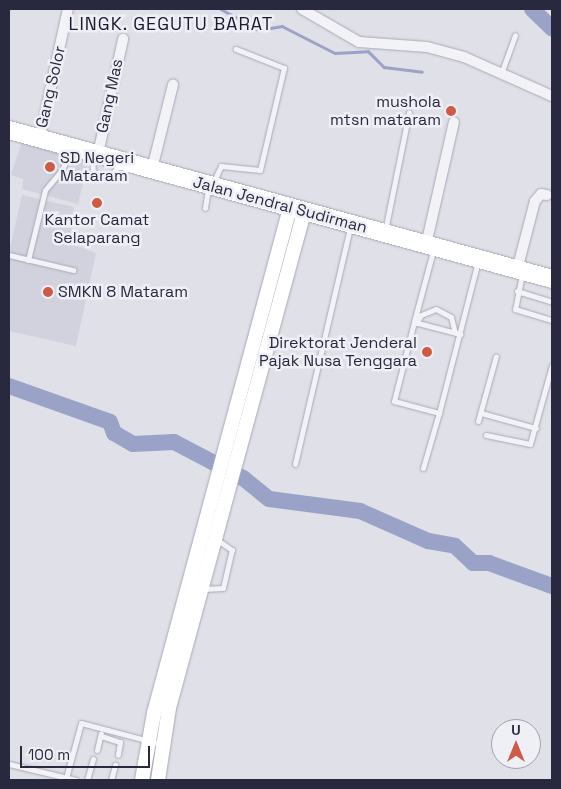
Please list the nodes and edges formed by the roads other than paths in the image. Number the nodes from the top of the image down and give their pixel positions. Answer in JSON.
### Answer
{"nodes":[{"id":1,"x":68,"y":9,"type":"edge"},
{"id":2,"x":302,"y":9,"type":"edge"},
{"id":3,"x":515,"y":35,"type":"dead end"},
{"id":4,"x":123,"y":39,"type":"dead end"},
{"id":5,"x":236,"y":49,"type":"dead end"},
{"id":6,"x":502,"y":71,"type":"junction"},
{"id":7,"x":173,"y":85,"type":"dead end"},
{"id":8,"x":552,"y":96,"type":"edge"},
{"id":9,"x":410,"y":112,"type":"dead end"},
{"id":10,"x":454,"y":122,"type":"dead end"},
{"id":11,"x":9,"y":130,"type":"edge"},
{"id":12,"x":40,"y":137,"type":"junction"},
{"id":13,"x":72,"y":146,"type":"junction"},
{"id":14,"x":95,"y":153,"type":"junction"},
{"id":15,"x":152,"y":169,"type":"junction"},
{"id":16,"x":210,"y":186,"type":"junction"},
{"id":17,"x":547,"y":195,"type":"dead end"},
{"id":18,"x":205,"y":208,"type":"dead end"},
{"id":19,"x":297,"y":210,"type":"junction"},
{"id":20,"x":351,"y":225,"type":"junction"},
{"id":21,"x":384,"y":234,"type":"junction"},
{"id":22,"x":430,"y":246,"type":"junction"},
{"id":23,"x":9,"y":255,"type":"edge"},
{"id":24,"x":28,"y":260,"type":"junction"},
{"id":25,"x":479,"y":260,"type":"junction"},
{"id":26,"x":73,"y":270,"type":"dead end"},
{"id":27,"x":520,"y":271,"type":"junction"},
{"id":28,"x":552,"y":279,"type":"edge"},
{"id":29,"x":517,"y":292,"type":"junction"},
{"id":30,"x":552,"y":302,"type":"edge"},
{"id":31,"x":552,"y":320,"type":"edge"},
{"id":32,"x":415,"y":322,"type":"junction"},
{"id":33,"x":457,"y":333,"type":"junction"},
{"id":34,"x":496,"y":356,"type":"dead end"},
{"id":35,"x":552,"y":365,"type":"edge"},
{"id":36,"x":439,"y":412,"type":"junction"},
{"id":37,"x":480,"y":413,"type":"junction"},
{"id":38,"x":478,"y":422,"type":"dead end"},
{"id":39,"x":536,"y":428,"type":"junction"},
{"id":40,"x":486,"y":435,"type":"dead end"},
{"id":41,"x":295,"y":464,"type":"dead end"},
{"id":42,"x":422,"y":468,"type":"dead end"},
{"id":43,"x":223,"y":490,"type":"junction"},
{"id":44,"x":103,"y":728,"type":"junction"},
{"id":45,"x":101,"y":736,"type":"junction"},
{"id":46,"x":147,"y":740,"type":"junction"},
{"id":47,"x":161,"y":744,"type":"junction"},
{"id":48,"x":97,"y":750,"type":"dead end"},
{"id":49,"x":118,"y":755,"type":"dead end"},
{"id":50,"x":92,"y":759,"type":"dead end"},
{"id":51,"x":9,"y":764,"type":"edge"},
{"id":52,"x":115,"y":765,"type":"dead end"},
{"id":53,"x":66,"y":778,"type":"junction"},
{"id":54,"x":76,"y":780,"type":"edge"},
{"id":55,"x":87,"y":780,"type":"edge"},
{"id":56,"x":111,"y":780,"type":"edge"},
{"id":57,"x":142,"y":780,"type":"edge"},
{"id":58,"x":158,"y":780,"type":"edge"}],
"edges":[{"from":1,"to":12,"type":"street","name":"Gang Solor"},
{"from":2,"to":6,"type":"street"},
{"from":3,"to":6,"type":"lane"},
{"from":4,"to":14,"type":"street","name":"Gang Mas"},
{"from":5,"to":16,"type":"lane"},
{"from":6,"to":8,"type":"street"},
{"from":7,"to":15,"type":"street"},
{"from":9,"to":21,"type":"lane"},
{"from":10,"to":22,"type":"street"},
{"from":11,"to":12,"type":"highway","name":"Jalan Jendral Sudirman"},
{"from":12,"to":13,"type":"highway","name":"Jalan Jendral Sudirman"},
{"from":13,"to":14,"type":"highway","name":"Jalan Jendral Sudirman"},
{"from":13,"to":24,"type":"lane"},
{"from":14,"to":15,"type":"highway","name":"Jalan Jendral Sudirman"},
{"from":15,"to":16,"type":"highway","name":"Jalan Jendral Sudirman"},
{"from":16,"to":18,"type":"lane"},
{"from":16,"to":19,"type":"highway","name":"Jalan Jendral Sudirman"},
{"from":17,"to":27,"type":"street"},
{"from":19,"to":20,"type":"highway","name":"Jalan Jendral Sudirman"},
{"from":19,"to":43,"type":"main road"},
{"from":20,"to":21,"type":"highway","name":"Jalan Jendral Sudirman"},
{"from":20,"to":41,"type":"lane"},
{"from":21,"to":22,"type":"highway","name":"Jalan Jendral Sudirman"},
{"from":22,"to":25,"type":"highway","name":"Jalan Jendral Sudirman"},
{"from":22,"to":32,"type":"lane"},
{"from":23,"to":24,"type":"lane"},
{"from":24,"to":26,"type":"lane"},
{"from":25,"to":27,"type":"highway","name":"Jalan Jendral Sudirman"},
{"from":25,"to":33,"type":"lane"},
{"from":27,"to":28,"type":"highway","name":"Jalan Jendral Sudirman"},
{"from":27,"to":29,"type":"lane"},
{"from":29,"to":30,"type":"lane"},
{"from":29,"to":31,"type":"lane"},
{"from":32,"to":33,"type":"lane"},
{"from":32,"to":33,"type":"lane"},
{"from":32,"to":36,"type":"lane"},
{"from":33,"to":36,"type":"lane"},
{"from":34,"to":37,"type":"lane"},
{"from":35,"to":39,"type":"lane"},
{"from":36,"to":42,"type":"lane"},
{"from":37,"to":38,"type":"lane"},
{"from":37,"to":39,"type":"lane"},
{"from":39,"to":40,"type":"lane"},
{"from":43,"to":46,"type":"main road"},
{"from":43,"to":47,"type":"main road"},
{"from":44,"to":45,"type":"lane"},
{"from":44,"to":46,"type":"lane"},
{"from":44,"to":53,"type":"lane"},
{"from":45,"to":48,"type":"lane"},
{"from":45,"to":49,"type":"lane"},
{"from":46,"to":47,"type":"lane"},
{"from":46,"to":57,"type":"main road"},
{"from":47,"to":58,"type":"main road"},
{"from":50,"to":55,"type":"lane"},
{"from":51,"to":53,"type":"lane"},
{"from":52,"to":56,"type":"lane"},
{"from":53,"to":54,"type":"lane"}]}
